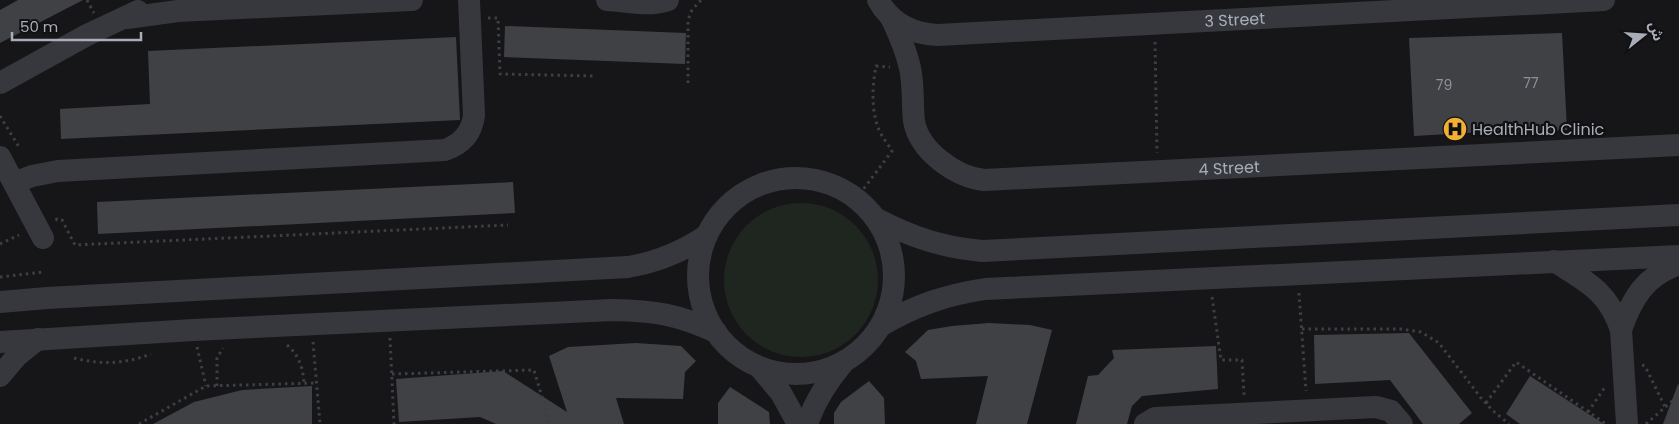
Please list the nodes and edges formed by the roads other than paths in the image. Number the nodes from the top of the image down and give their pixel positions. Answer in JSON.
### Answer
{"nodes":[{"id":1,"x":164,"y":0,"type":"edge"},
{"id":2,"x":412,"y":0,"type":"edge"},
{"id":3,"x":607,"y":0,"type":"edge"},
{"id":4,"x":668,"y":0,"type":"edge"},
{"id":5,"x":1604,"y":0,"type":"edge"},
{"id":6,"x":632,"y":1,"type":"edge"},
{"id":7,"x":470,"y":9,"type":"edge"},
{"id":8,"x":884,"y":9,"type":"edge"},
{"id":9,"x":1274,"y":9,"type":"edge"},
{"id":10,"x":127,"y":18,"type":"junction"},
{"id":11,"x":0,"y":83,"type":"edge"},
{"id":12,"x":1679,"y":145,"type":"edge"},
{"id":13,"x":0,"y":157,"type":"edge"},
{"id":14,"x":23,"y":179,"type":"junction"},
{"id":15,"x":1679,"y":215,"type":"edge"},
{"id":16,"x":875,"y":218,"type":"junction"},
{"id":17,"x":707,"y":235,"type":"junction"},
{"id":18,"x":43,"y":238,"type":"dead end"},
{"id":19,"x":1679,"y":256,"type":"edge"},
{"id":20,"x":1554,"y":261,"type":"junction"},
{"id":21,"x":1679,"y":264,"type":"edge"},
{"id":22,"x":0,"y":302,"type":"edge"},
{"id":23,"x":882,"y":324,"type":"junction"},
{"id":24,"x":1620,"y":330,"type":"junction"},
{"id":25,"x":716,"y":332,"type":"junction"},
{"id":26,"x":38,"y":338,"type":"junction"},
{"id":27,"x":0,"y":342,"type":"edge"},
{"id":28,"x":843,"y":363,"type":"junction"},
{"id":29,"x":760,"y":368,"type":"junction"},
{"id":30,"x":0,"y":376,"type":"edge"},
{"id":31,"x":1257,"y":417,"type":"edge"},
{"id":32,"x":798,"y":424,"type":"edge"},
{"id":33,"x":807,"y":424,"type":"edge"},
{"id":34,"x":1145,"y":424,"type":"edge"},
{"id":35,"x":1402,"y":424,"type":"edge"},
{"id":36,"x":1626,"y":424,"type":"edge"}],
"edges":[{"from":1,"to":10,"type":"street"},
{"from":2,"to":10,"type":"street"},
{"from":3,"to":6,"type":"street"},
{"from":4,"to":6,"type":"street"},
{"from":5,"to":9,"type":"street","name":"3 Street"},
{"from":7,"to":14,"type":"street"},
{"from":8,"to":9,"type":"street","name":"3 Street"},
{"from":8,"to":12,"type":"street","name":"4 Street"},
{"from":10,"to":11,"type":"street"},
{"from":13,"to":14,"type":"street"},
{"from":14,"to":18,"type":"street"},
{"from":15,"to":16,"type":"street"},
{"from":16,"to":17,"type":"street"},
{"from":16,"to":23,"type":"street"},
{"from":17,"to":22,"type":"street"},
{"from":17,"to":25,"type":"street"},
{"from":19,"to":20,"type":"street"},
{"from":20,"to":23,"type":"street"},
{"from":20,"to":24,"type":"street"},
{"from":21,"to":24,"type":"street"},
{"from":23,"to":28,"type":"street"},
{"from":24,"to":36,"type":"street"},
{"from":25,"to":26,"type":"street"},
{"from":25,"to":29,"type":"street"},
{"from":26,"to":27,"type":"street"},
{"from":26,"to":30,"type":"street"},
{"from":28,"to":29,"type":"street"},
{"from":28,"to":33,"type":"street"},
{"from":29,"to":32,"type":"street"},
{"from":31,"to":34,"type":"street"},
{"from":31,"to":35,"type":"street"}]}
